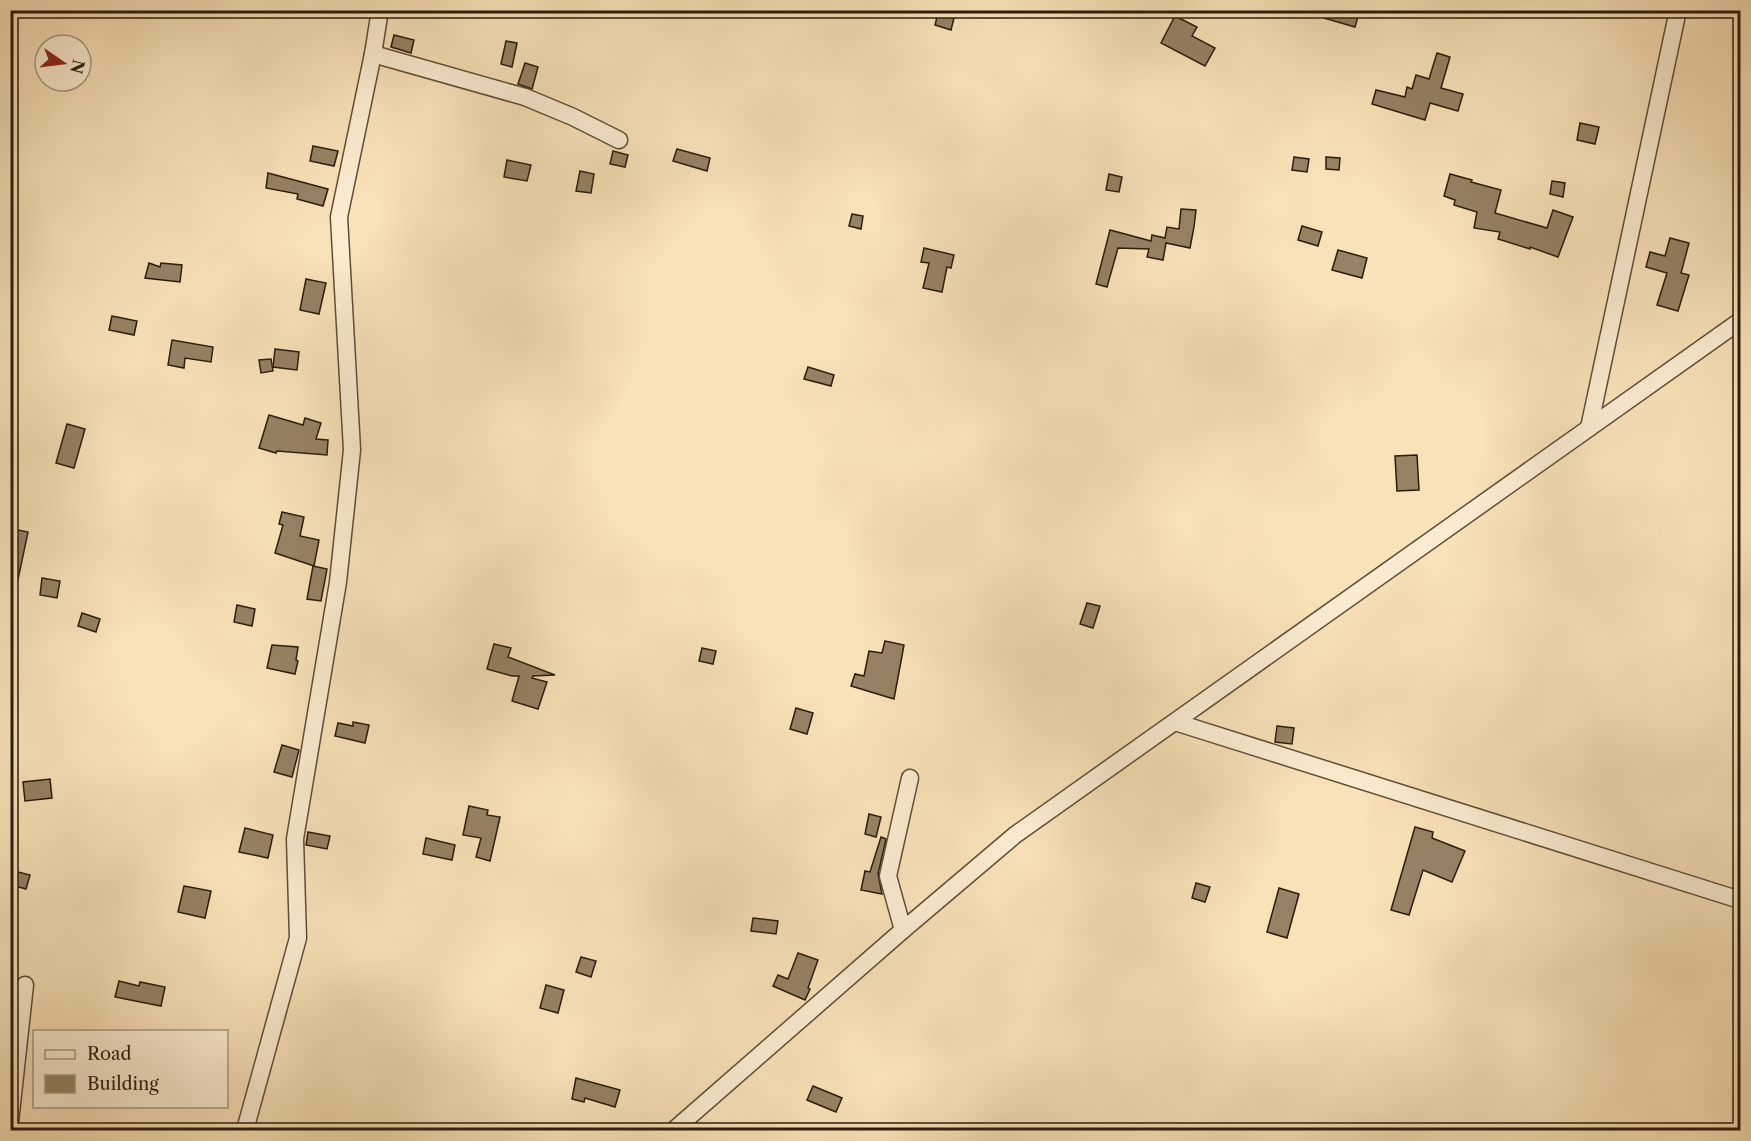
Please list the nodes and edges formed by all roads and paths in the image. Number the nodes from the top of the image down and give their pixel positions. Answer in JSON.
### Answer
{"nodes":[{"id":1,"x":380,"y":10,"type":"edge"},
{"id":2,"x":1678,"y":10,"type":"edge"},
{"id":3,"x":373,"y":54,"type":"junction"},
{"id":4,"x":619,"y":140,"type":"dead end"},
{"id":5,"x":1740,"y":321,"type":"edge"},
{"id":6,"x":1589,"y":428,"type":"junction"},
{"id":7,"x":1175,"y":722,"type":"junction"},
{"id":8,"x":910,"y":778,"type":"dead end"},
{"id":9,"x":1740,"y":900,"type":"edge"},
{"id":10,"x":903,"y":930,"type":"junction"},
{"id":11,"x":25,"y":986,"type":"dead end"},
{"id":12,"x":10,"y":1122,"type":"edge"},
{"id":13,"x":245,"y":1131,"type":"edge"},
{"id":14,"x":674,"y":1131,"type":"edge"}],
"edges":[{"from":1,"to":3,"type":"street"},
{"from":2,"to":6,"type":"street"},
{"from":3,"to":4,"type":"street"},
{"from":3,"to":13,"type":"street"},
{"from":5,"to":6,"type":"street"},
{"from":6,"to":7,"type":"street"},
{"from":7,"to":9,"type":"street"},
{"from":7,"to":10,"type":"street"},
{"from":8,"to":10,"type":"street"},
{"from":10,"to":14,"type":"street"},
{"from":11,"to":12,"type":"street"}]}
